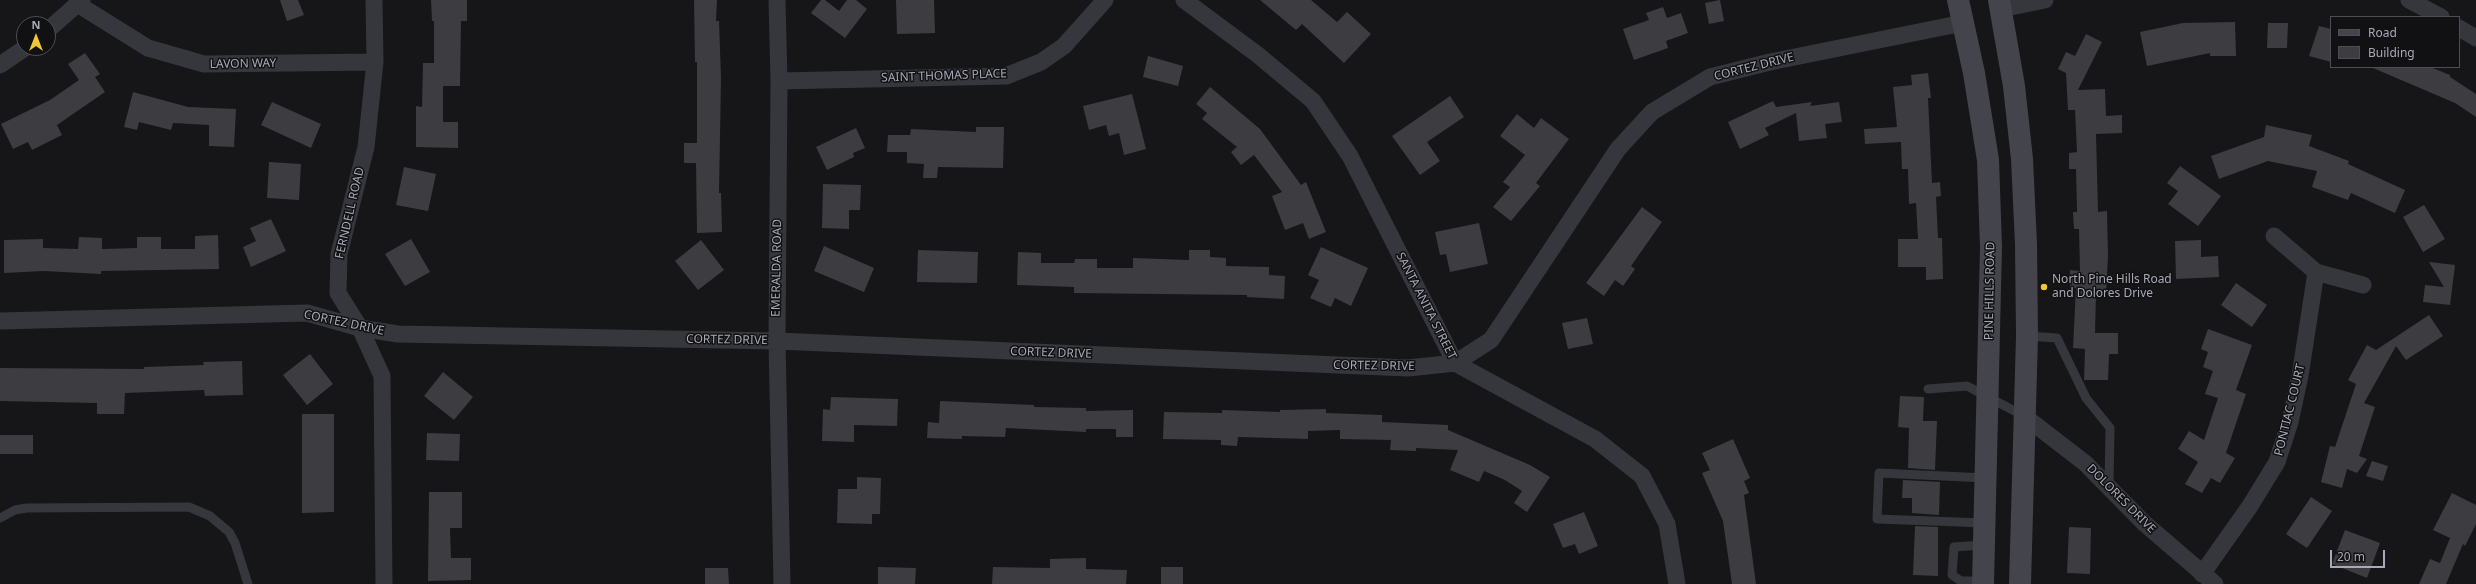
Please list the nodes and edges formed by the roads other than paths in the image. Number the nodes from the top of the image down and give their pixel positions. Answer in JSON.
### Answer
{"nodes":[{"id":1,"x":374,"y":0,"type":"edge"},
{"id":2,"x":777,"y":0,"type":"edge"},
{"id":3,"x":1105,"y":0,"type":"edge"},
{"id":4,"x":1184,"y":0,"type":"edge"},
{"id":5,"x":1958,"y":0,"type":"edge"},
{"id":6,"x":2045,"y":0,"type":"edge"},
{"id":7,"x":2409,"y":0,"type":"edge"},
{"id":8,"x":81,"y":2,"type":"edge"},
{"id":9,"x":2000,"y":4,"type":"edge"},
{"id":10,"x":2439,"y":16,"type":"edge"},
{"id":11,"x":56,"y":23,"type":"edge"},
{"id":12,"x":1963,"y":23,"type":"junction"},
{"id":13,"x":2460,"y":29,"type":"edge"},
{"id":14,"x":2476,"y":38,"type":"edge"},
{"id":15,"x":16,"y":54,"type":"edge"},
{"id":16,"x":375,"y":62,"type":"junction"},
{"id":17,"x":0,"y":65,"type":"edge"},
{"id":18,"x":779,"y":80,"type":"junction"},
{"id":19,"x":2274,"y":236,"type":"dead end"},
{"id":20,"x":2316,"y":272,"type":"junction"},
{"id":21,"x":2362,"y":285,"type":"dead end"},
{"id":22,"x":0,"y":321,"type":"edge"},
{"id":23,"x":360,"y":328,"type":"junction"},
{"id":24,"x":2027,"y":336,"type":"junction"},
{"id":25,"x":777,"y":341,"type":"junction"},
{"id":26,"x":1455,"y":363,"type":"junction"},
{"id":27,"x":1928,"y":389,"type":"dead end"},
{"id":28,"x":1987,"y":397,"type":"junction"},
{"id":29,"x":2024,"y":416,"type":"junction"},
{"id":30,"x":1986,"y":478,"type":"junction"},
{"id":31,"x":2108,"y":487,"type":"junction"},
{"id":32,"x":0,"y":518,"type":"edge"},
{"id":33,"x":1985,"y":523,"type":"junction"},
{"id":34,"x":1984,"y":545,"type":"junction"},
{"id":35,"x":2202,"y":574,"type":"junction"},
{"id":36,"x":1983,"y":583,"type":"edge"},
{"id":37,"x":248,"y":584,"type":"edge"},
{"id":38,"x":384,"y":584,"type":"edge"},
{"id":39,"x":782,"y":584,"type":"edge"},
{"id":40,"x":1676,"y":584,"type":"edge"},
{"id":41,"x":2020,"y":584,"type":"edge"},
{"id":42,"x":2215,"y":584,"type":"edge"}],
"edges":[{"from":1,"to":16,"type":"street","name":"FERNDELL ROAD"},
{"from":2,"to":18,"type":"street","name":"EMERALDA ROAD"},
{"from":3,"to":18,"type":"street","name":"SAINT THOMAS PLACE"},
{"from":4,"to":26,"type":"street","name":"SANTA ANITA STREET"},
{"from":5,"to":12,"type":"main road","name":"PINE HILLS ROAD"},
{"from":6,"to":9,"type":"street"},
{"from":7,"to":10,"type":"street"},
{"from":8,"to":11,"type":"street"},
{"from":8,"to":16,"type":"street","name":"LAVON WAY"},
{"from":9,"to":24,"type":"main road"},
{"from":12,"to":26,"type":"street","name":"CORTEZ DRIVE"},
{"from":12,"to":28,"type":"main road","name":"PINE HILLS ROAD"},
{"from":13,"to":14,"type":"street"},
{"from":15,"to":17,"type":"street"},
{"from":16,"to":23,"type":"street","name":"FERNDELL ROAD"},
{"from":18,"to":25,"type":"street","name":"EMERALDA ROAD"},
{"from":19,"to":20,"type":"street"},
{"from":20,"to":21,"type":"street"},
{"from":20,"to":35,"type":"street","name":"PONTIAC COURT"},
{"from":22,"to":23,"type":"street","name":"CORTEZ DRIVE"},
{"from":23,"to":25,"type":"street","name":"CORTEZ DRIVE"},
{"from":23,"to":38,"type":"street","name":"FERNDELL ROAD"},
{"from":24,"to":29,"type":"main road"},
{"from":24,"to":31,"type":"lane"},
{"from":25,"to":26,"type":"street","name":"CORTEZ DRIVE"},
{"from":25,"to":39,"type":"street","name":"EMERALDA ROAD"},
{"from":26,"to":40,"type":"street","name":"SANTA ANITA STREET"},
{"from":27,"to":28,"type":"lane"},
{"from":28,"to":29,"type":"lane"},
{"from":28,"to":30,"type":"main road","name":"PINE HILLS ROAD"},
{"from":29,"to":31,"type":"street","name":"DOLORES DRIVE"},
{"from":29,"to":41,"type":"main road"},
{"from":30,"to":33,"type":"main road","name":"PINE HILLS ROAD"},
{"from":30,"to":33,"type":"lane"},
{"from":31,"to":35,"type":"street","name":"DOLORES DRIVE"},
{"from":32,"to":37,"type":"lane"},
{"from":33,"to":34,"type":"main road","name":"PINE HILLS ROAD"},
{"from":34,"to":36,"type":"main road","name":"PINE HILLS ROAD"},
{"from":34,"to":36,"type":"lane"},
{"from":35,"to":42,"type":"street","name":"DOLORES DRIVE"}]}
